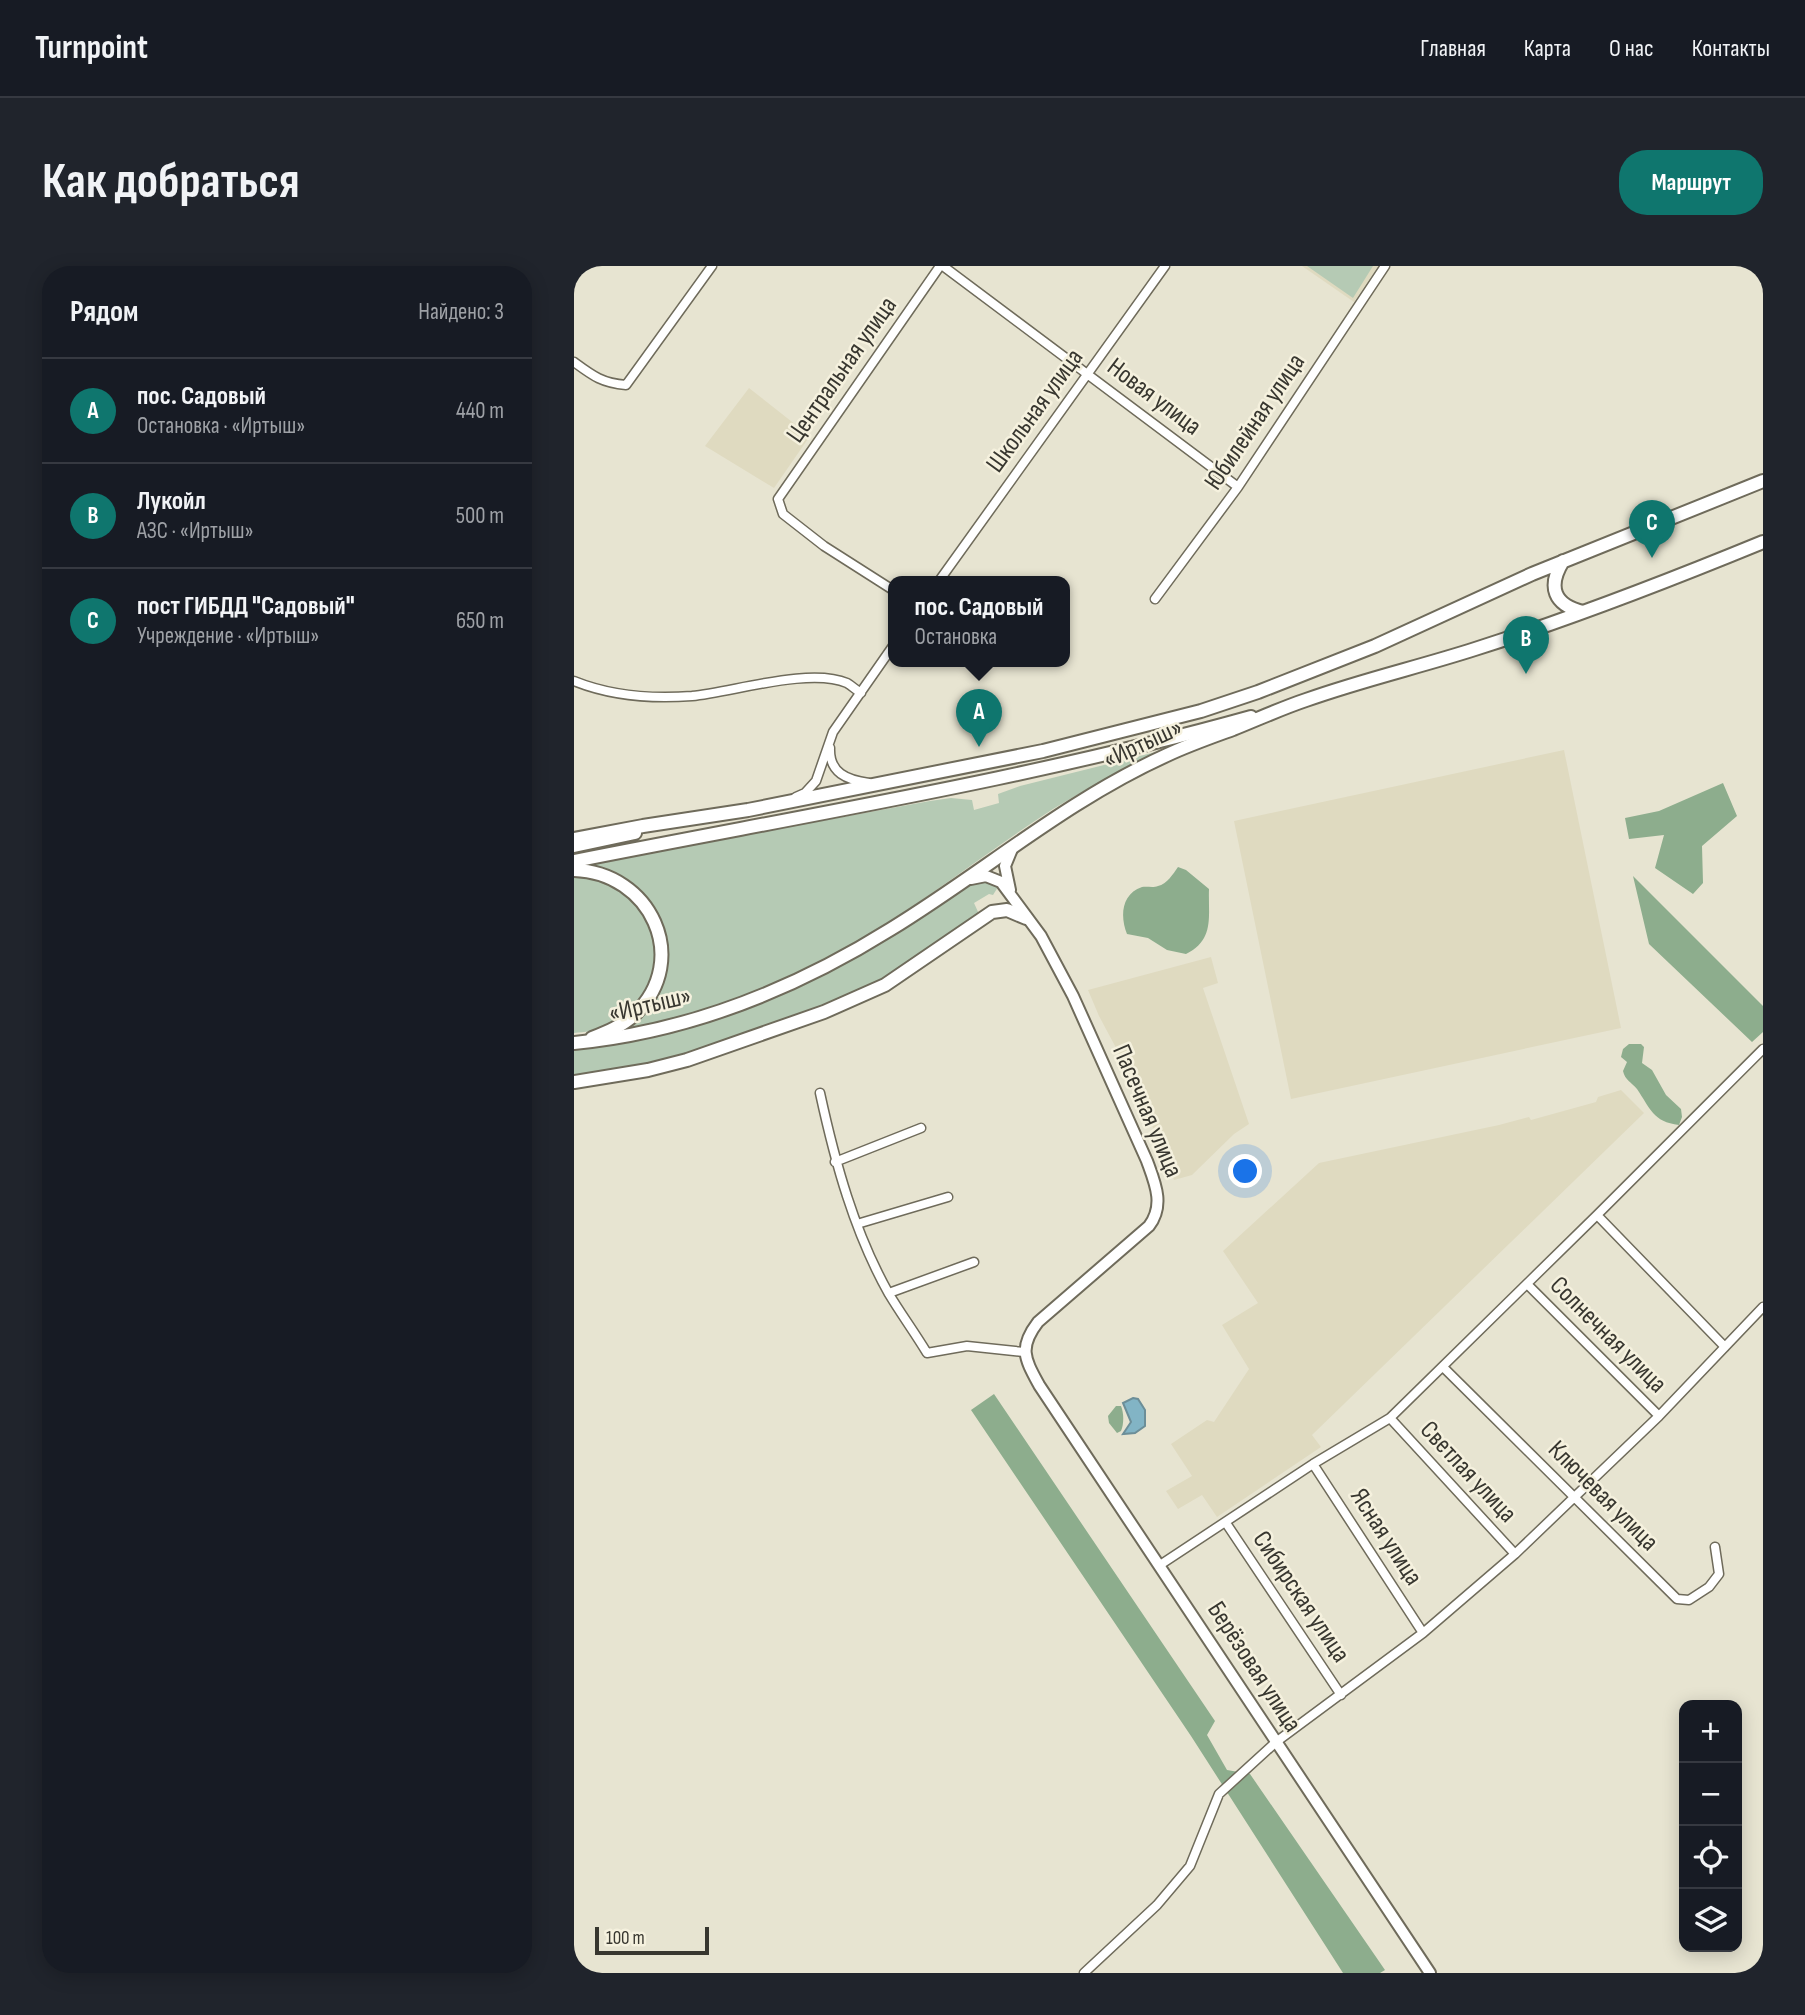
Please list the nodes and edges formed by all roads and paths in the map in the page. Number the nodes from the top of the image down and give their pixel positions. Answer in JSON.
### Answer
{"nodes":[{"id":1,"x":712,"y":266,"type":"edge"},
{"id":2,"x":942,"y":266,"type":"edge"},
{"id":3,"x":1165,"y":266,"type":"edge"},
{"id":4,"x":1385,"y":266,"type":"edge"},
{"id":5,"x":574,"y":362,"type":"edge"},
{"id":6,"x":1088,"y":373,"type":"junction"},
{"id":7,"x":1763,"y":481,"type":"edge"},
{"id":8,"x":1238,"y":487,"type":"junction"},
{"id":9,"x":1763,"y":542,"type":"edge"},
{"id":10,"x":1563,"y":561,"type":"junction"},
{"id":11,"x":943,"y":576,"type":"edge"},
{"id":12,"x":888,"y":587,"type":"edge"},
{"id":13,"x":1155,"y":599,"type":"dead end"},
{"id":14,"x":1583,"y":612,"type":"junction"},
{"id":15,"x":888,"y":653,"type":"edge"},
{"id":16,"x":574,"y":681,"type":"edge"},
{"id":17,"x":860,"y":693,"type":"junction"},
{"id":18,"x":1307,"y":699,"type":"junction"},
{"id":19,"x":830,"y":738,"type":"junction"},
{"id":20,"x":874,"y":784,"type":"junction"},
{"id":21,"x":782,"y":803,"type":"junction"},
{"id":22,"x":748,"y":810,"type":"junction"},
{"id":23,"x":574,"y":839,"type":"edge"},
{"id":24,"x":1019,"y":841,"type":"junction"},
{"id":25,"x":574,"y":846,"type":"edge"},
{"id":26,"x":574,"y":860,"type":"edge"},
{"id":27,"x":574,"y":870,"type":"edge"},
{"id":28,"x":1014,"y":899,"type":"junction"},
{"id":29,"x":1026,"y":918,"type":"junction"},
{"id":30,"x":891,"y":929,"type":"junction"},
{"id":31,"x":576,"y":1043,"type":"edge"},
{"id":32,"x":1763,"y":1049,"type":"edge"},
{"id":33,"x":574,"y":1082,"type":"edge"},
{"id":34,"x":820,"y":1093,"type":"dead end"},
{"id":35,"x":921,"y":1128,"type":"dead end"},
{"id":36,"x":835,"y":1162,"type":"junction"},
{"id":37,"x":948,"y":1197,"type":"dead end"},
{"id":38,"x":1597,"y":1215,"type":"junction"},
{"id":39,"x":857,"y":1224,"type":"junction"},
{"id":40,"x":974,"y":1262,"type":"dead end"},
{"id":41,"x":1527,"y":1284,"type":"junction"},
{"id":42,"x":889,"y":1293,"type":"junction"},
{"id":43,"x":1763,"y":1307,"type":"edge"},
{"id":44,"x":1724,"y":1347,"type":"junction"},
{"id":45,"x":1024,"y":1352,"type":"junction"},
{"id":46,"x":1443,"y":1367,"type":"junction"},
{"id":47,"x":1658,"y":1416,"type":"junction"},
{"id":48,"x":1390,"y":1418,"type":"junction"},
{"id":49,"x":1313,"y":1464,"type":"junction"},
{"id":50,"x":1574,"y":1497,"type":"junction"},
{"id":51,"x":1226,"y":1522,"type":"junction"},
{"id":52,"x":1715,"y":1547,"type":"dead end"},
{"id":53,"x":1515,"y":1554,"type":"junction"},
{"id":54,"x":1160,"y":1566,"type":"junction"},
{"id":55,"x":1423,"y":1633,"type":"junction"},
{"id":56,"x":1341,"y":1695,"type":"junction"},
{"id":57,"x":1276,"y":1742,"type":"junction"},
{"id":58,"x":1084,"y":1973,"type":"edge"},
{"id":59,"x":1430,"y":1973,"type":"edge"}],
"edges":[{"from":1,"to":5,"type":"street"},
{"from":2,"to":6,"type":"street","name":"Новая улица"},
{"from":2,"to":12,"type":"street","name":"Центральная улица"},
{"from":3,"to":6,"type":"street","name":"Школьная улица"},
{"from":4,"to":8,"type":"street","name":"Юбилейная улица"},
{"from":6,"to":8,"type":"street","name":"Новая улица"},
{"from":6,"to":11,"type":"street","name":"Школьная улица"},
{"from":7,"to":10,"type":"main road","name":"«Иртыш»"},
{"from":8,"to":13,"type":"street","name":"Юбилейная улица"},
{"from":9,"to":14,"type":"main road","name":"«Иртыш»"},
{"from":10,"to":14,"type":"main road"},
{"from":10,"to":20,"type":"main road","name":"«Иртыш»"},
{"from":14,"to":18,"type":"main road","name":"«Иртыш»"},
{"from":15,"to":17,"type":"street"},
{"from":16,"to":17,"type":"street"},
{"from":17,"to":19,"type":"street"},
{"from":18,"to":24,"type":"main road","name":"«Иртыш»"},
{"from":18,"to":26,"type":"main road"},
{"from":19,"to":20,"type":"street"},
{"from":19,"to":21,"type":"street"},
{"from":20,"to":21,"type":"main road","name":"«Иртыш»"},
{"from":21,"to":22,"type":"main road","name":"«Иртыш»"},
{"from":22,"to":23,"type":"main road","name":"«Иртыш»"},
{"from":22,"to":25,"type":"main road"},
{"from":24,"to":28,"type":"main road"},
{"from":24,"to":30,"type":"main road","name":"«Иртыш»"},
{"from":27,"to":31,"type":"main road"},
{"from":28,"to":29,"type":"main road","name":"Пасечная улица"},
{"from":28,"to":30,"type":"main road"},
{"from":29,"to":33,"type":"main road"},
{"from":29,"to":45,"type":"main road","name":"Пасечная улица"},
{"from":30,"to":31,"type":"main road","name":"«Иртыш»"},
{"from":32,"to":38,"type":"street"},
{"from":34,"to":36,"type":"street"},
{"from":35,"to":36,"type":"street"},
{"from":36,"to":39,"type":"street"},
{"from":37,"to":39,"type":"street"},
{"from":38,"to":41,"type":"street"},
{"from":38,"to":44,"type":"street"},
{"from":39,"to":42,"type":"street"},
{"from":40,"to":42,"type":"street"},
{"from":41,"to":46,"type":"street"},
{"from":41,"to":47,"type":"street","name":"Солнечная улица"},
{"from":42,"to":45,"type":"street"},
{"from":43,"to":44,"type":"street"},
{"from":44,"to":47,"type":"street"},
{"from":45,"to":54,"type":"main road","name":"Берёзовая улица"},
{"from":46,"to":48,"type":"street"},
{"from":46,"to":50,"type":"street","name":"Ключевая улица"},
{"from":47,"to":50,"type":"street"},
{"from":48,"to":49,"type":"street"},
{"from":48,"to":53,"type":"street","name":"Светлая улица"},
{"from":49,"to":51,"type":"street"},
{"from":49,"to":55,"type":"street","name":"Ясная улица"},
{"from":50,"to":52,"type":"street","name":"Ключевая улица"},
{"from":50,"to":53,"type":"street"},
{"from":51,"to":54,"type":"street"},
{"from":51,"to":56,"type":"street","name":"Сибирская улица"},
{"from":53,"to":55,"type":"street"},
{"from":54,"to":57,"type":"main road","name":"Берёзовая улица"},
{"from":55,"to":56,"type":"street"},
{"from":56,"to":57,"type":"street"},
{"from":57,"to":58,"type":"street"},
{"from":57,"to":59,"type":"main road","name":"Берёзовая улица"}]}
